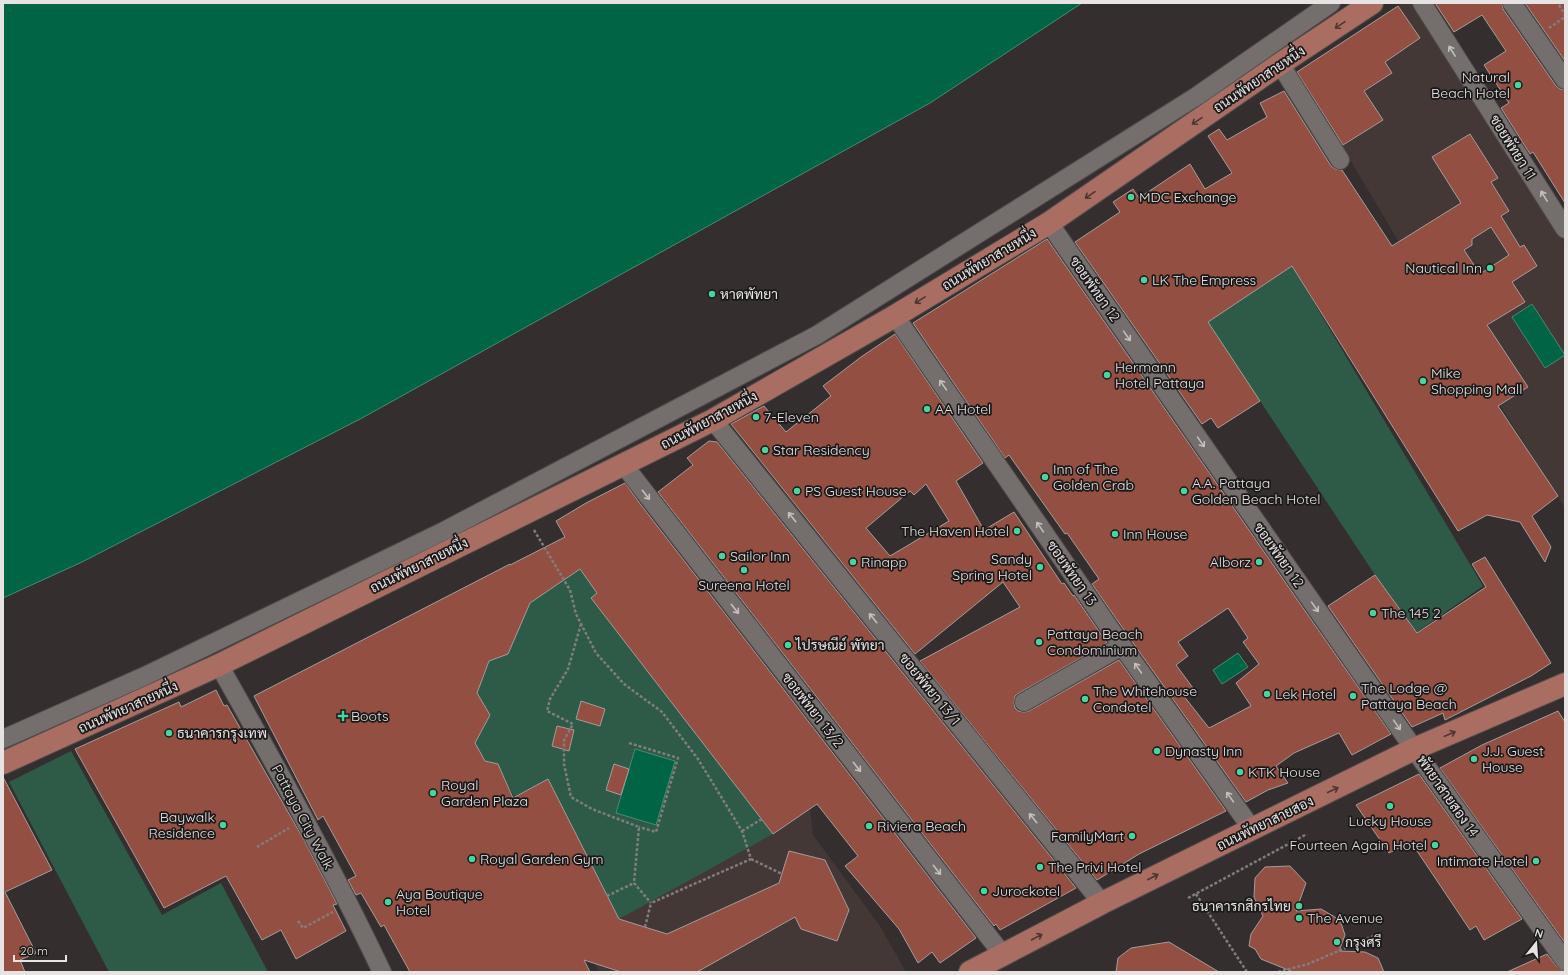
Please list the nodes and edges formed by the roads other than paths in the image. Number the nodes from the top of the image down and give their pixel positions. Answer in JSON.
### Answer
{"nodes":[{"id":1,"x":1331,"y":3,"type":"edge"},
{"id":2,"x":1372,"y":3,"type":"edge"},
{"id":3,"x":1422,"y":3,"type":"edge"},
{"id":4,"x":1512,"y":3,"type":"edge"},
{"id":5,"x":1280,"y":64,"type":"junction"},
{"id":6,"x":1565,"y":80,"type":"edge"},
{"id":7,"x":1340,"y":160,"type":"dead end"},
{"id":8,"x":1049,"y":223,"type":"junction"},
{"id":9,"x":1565,"y":229,"type":"edge"},
{"id":10,"x":895,"y":316,"type":"junction"},
{"id":11,"x":713,"y":420,"type":"junction"},
{"id":12,"x":623,"y":464,"type":"junction"},
{"id":13,"x":1122,"y":646,"type":"junction"},
{"id":14,"x":219,"y":665,"type":"junction"},
{"id":15,"x":1565,"y":684,"type":"edge"},
{"id":16,"x":1024,"y":702,"type":"dead end"},
{"id":17,"x":3,"y":739,"type":"edge"},
{"id":18,"x":1414,"y":749,"type":"junction"},
{"id":19,"x":3,"y":762,"type":"edge"},
{"id":20,"x":1252,"y":829,"type":"junction"},
{"id":21,"x":1102,"y":903,"type":"junction"},
{"id":22,"x":1003,"y":955,"type":"junction"},
{"id":23,"x":1565,"y":961,"type":"edge"},
{"id":24,"x":382,"y":972,"type":"edge"},
{"id":25,"x":970,"y":972,"type":"edge"}],
"edges":[{"from":1,"to":17,"type":"street"},
{"from":2,"to":5,"type":"main road","name":"ถนนพัทยาสายหนึ่ง","one_way":true},
{"from":9,"to":3,"type":"street","name":"ซอยพัทยา 11","one_way":true},
{"from":4,"to":6,"type":"street"},
{"from":5,"to":7,"type":"street"},
{"from":5,"to":8,"type":"main road","name":"ถนนพัทยาสายหนึ่ง","one_way":true},
{"from":8,"to":10,"type":"main road","name":"ถนนพัทยาสายหนึ่ง","one_way":true},
{"from":8,"to":18,"type":"street","name":"ซอยพัทยา 12","one_way":true},
{"from":10,"to":11,"type":"main road","name":"ถนนพัทยาสายหนึ่ง"},
{"from":13,"to":10,"type":"street","name":"ซอยพัทยา 13","one_way":true},
{"from":11,"to":12,"type":"main road","name":"ถนนพัทยาสายหนึ่ง"},
{"from":21,"to":11,"type":"street","name":"ซอยพัทยา 13/1","one_way":true},
{"from":12,"to":14,"type":"main road","name":"ถนนพัทยาสายหนึ่ง"},
{"from":12,"to":22,"type":"street","name":"ซอยพัทยา 13/2","one_way":true},
{"from":13,"to":16,"type":"street"},
{"from":20,"to":13,"type":"street","name":"ซอยพัทยา 13","one_way":true},
{"from":14,"to":19,"type":"main road","name":"ถนนพัทยาสายหนึ่ง"},
{"from":14,"to":24,"type":"street","name":"Pattaya City Walk"},
{"from":18,"to":15,"type":"main road","name":"ถนนพัทยาสายสอง","one_way":true},
{"from":20,"to":18,"type":"main road","name":"ถนนพัทยาสายสอง","one_way":true},
{"from":18,"to":23,"type":"street","name":"พัทยาสายสอง 14"},
{"from":21,"to":20,"type":"main road","name":"ถนนพัทยาสายสอง","one_way":true},
{"from":22,"to":21,"type":"main road","name":"ถนนพัทยาสายสอง","one_way":true},
{"from":22,"to":25,"type":"main road","name":"ถนนพัทยาสายสอง"}]}
